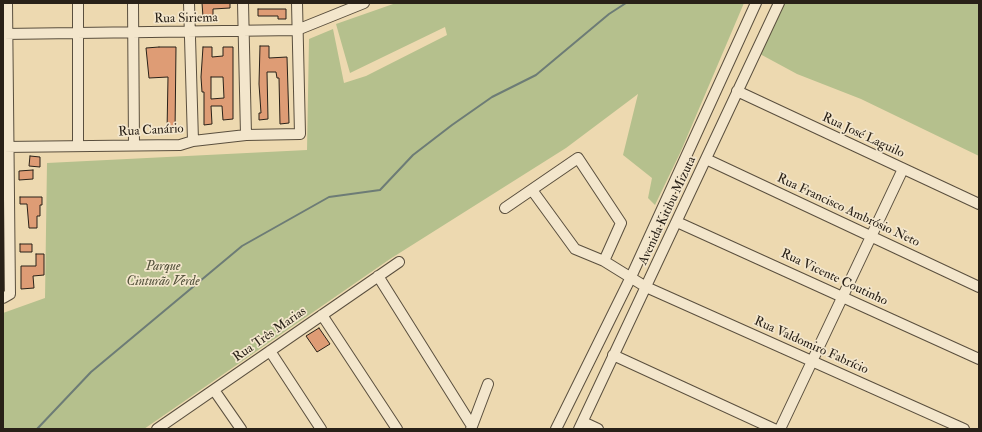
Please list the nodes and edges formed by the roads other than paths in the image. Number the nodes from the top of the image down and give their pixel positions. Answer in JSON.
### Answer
{"nodes":[{"id":1,"x":6,"y":3,"type":"edge"},
{"id":2,"x":78,"y":3,"type":"edge"},
{"id":3,"x":133,"y":3,"type":"edge"},
{"id":4,"x":189,"y":3,"type":"edge"},
{"id":5,"x":244,"y":3,"type":"edge"},
{"id":6,"x":297,"y":3,"type":"edge"},
{"id":7,"x":756,"y":3,"type":"edge"},
{"id":8,"x":779,"y":3,"type":"edge"},
{"id":9,"x":357,"y":4,"type":"edge"},
{"id":10,"x":297,"y":30,"type":"junction"},
{"id":11,"x":244,"y":31,"type":"junction"},
{"id":12,"x":133,"y":32,"type":"junction"},
{"id":13,"x":190,"y":32,"type":"junction"},
{"id":14,"x":78,"y":33,"type":"junction"},
{"id":15,"x":5,"y":34,"type":"edge"},
{"id":16,"x":736,"y":91,"type":"junction"},
{"id":17,"x":246,"y":135,"type":"junction"},
{"id":18,"x":193,"y":141,"type":"junction"},
{"id":19,"x":134,"y":145,"type":"junction"},
{"id":20,"x":78,"y":146,"type":"junction"},
{"id":21,"x":6,"y":147,"type":"edge"},
{"id":22,"x":706,"y":159,"type":"junction"},
{"id":23,"x":903,"y":168,"type":"junction"},
{"id":24,"x":532,"y":190,"type":"junction"},
{"id":25,"x":979,"y":204,"type":"edge"},
{"id":26,"x":505,"y":208,"type":"dead end"},
{"id":27,"x":677,"y":222,"type":"junction"},
{"id":28,"x":871,"y":236,"type":"junction"},
{"id":29,"x":604,"y":261,"type":"junction"},
{"id":30,"x":399,"y":262,"type":"dead end"},
{"id":31,"x":378,"y":276,"type":"junction"},
{"id":32,"x":631,"y":277,"type":"junction"},
{"id":33,"x":646,"y":287,"type":"junction"},
{"id":34,"x":979,"y":287,"type":"edge"},
{"id":35,"x":843,"y":296,"type":"junction"},
{"id":36,"x":3,"y":298,"type":"edge"},
{"id":37,"x":322,"y":315,"type":"junction"},
{"id":38,"x":270,"y":351,"type":"junction"},
{"id":39,"x":613,"y":355,"type":"junction"},
{"id":40,"x":979,"y":359,"type":"edge"},
{"id":41,"x":812,"y":360,"type":"junction"},
{"id":42,"x":488,"y":384,"type":"dead end"},
{"id":43,"x":214,"y":390,"type":"junction"},
{"id":44,"x":581,"y":425,"type":"edge"},
{"id":45,"x":472,"y":427,"type":"edge"},
{"id":46,"x":160,"y":428,"type":"edge"},
{"id":47,"x":241,"y":429,"type":"edge"},
{"id":48,"x":321,"y":429,"type":"edge"},
{"id":49,"x":397,"y":429,"type":"edge"},
{"id":50,"x":556,"y":429,"type":"edge"},
{"id":51,"x":598,"y":429,"type":"edge"},
{"id":52,"x":774,"y":429,"type":"edge"},
{"id":53,"x":780,"y":429,"type":"edge"},
{"id":54,"x":964,"y":429,"type":"edge"}],
"edges":[{"from":1,"to":15,"type":"street"},
{"from":2,"to":14,"type":"street"},
{"from":3,"to":12,"type":"street"},
{"from":4,"to":13,"type":"street"},
{"from":5,"to":11,"type":"street"},
{"from":6,"to":10,"type":"street"},
{"from":7,"to":32,"type":"street"},
{"from":8,"to":16,"type":"street","name":"Avenida Kitibu Mizuta"},
{"from":9,"to":10,"type":"street","name":"Rua Siriema"},
{"from":10,"to":11,"type":"street","name":"Rua Siriema"},
{"from":10,"to":17,"type":"street","name":"Rua Canário"},
{"from":11,"to":13,"type":"street","name":"Rua Siriema"},
{"from":11,"to":17,"type":"street"},
{"from":12,"to":13,"type":"street","name":"Rua Siriema"},
{"from":12,"to":14,"type":"street","name":"Rua Siriema"},
{"from":12,"to":19,"type":"street"},
{"from":13,"to":18,"type":"street"},
{"from":14,"to":15,"type":"street","name":"Rua Siriema"},
{"from":14,"to":20,"type":"street"},
{"from":15,"to":21,"type":"street"},
{"from":16,"to":22,"type":"street","name":"Avenida Kitibu Mizuta"},
{"from":16,"to":23,"type":"street","name":"Rua José Laguilo"},
{"from":17,"to":18,"type":"street","name":"Rua Canário"},
{"from":18,"to":19,"type":"street","name":"Rua Canário"},
{"from":19,"to":20,"type":"street","name":"Rua Canário"},
{"from":20,"to":21,"type":"street","name":"Rua Canário"},
{"from":21,"to":36,"type":"street"},
{"from":22,"to":27,"type":"street","name":"Avenida Kitibu Mizuta"},
{"from":22,"to":28,"type":"street","name":"Rua Francisco Ambrósio Neto"},
{"from":23,"to":25,"type":"street","name":"Rua José Laguilo"},
{"from":23,"to":28,"type":"street"},
{"from":24,"to":26,"type":"street"},
{"from":24,"to":29,"type":"street","name":"Rua Valdomiro Fabrício"},
{"from":24,"to":29,"type":"street"},
{"from":27,"to":33,"type":"street","name":"Avenida Kitibu Mizuta"},
{"from":27,"to":35,"type":"street","name":"Rua Vicente Coutinho"},
{"from":28,"to":34,"type":"street","name":"Rua Francisco Ambrósio Neto"},
{"from":28,"to":35,"type":"street"},
{"from":29,"to":32,"type":"street","name":"Rua Valdomiro Fabrício"},
{"from":30,"to":31,"type":"street","name":"Rua Três Marias"},
{"from":31,"to":37,"type":"street","name":"Rua Três Marias"},
{"from":31,"to":45,"type":"street"},
{"from":32,"to":33,"type":"street","name":"Rua Valdomiro Fabrício"},
{"from":32,"to":50,"type":"street"},
{"from":33,"to":39,"type":"street","name":"Avenida Kitibu Mizuta"},
{"from":33,"to":41,"type":"street","name":"Rua Valdomiro Fabrício"},
{"from":35,"to":40,"type":"street","name":"Rua Vicente Coutinho"},
{"from":35,"to":41,"type":"street"},
{"from":37,"to":38,"type":"street","name":"Rua Três Marias"},
{"from":37,"to":49,"type":"street"},
{"from":38,"to":43,"type":"street","name":"Rua Três Marias"},
{"from":38,"to":48,"type":"street"},
{"from":39,"to":44,"type":"street","name":"Avenida Kitibu Mizuta"},
{"from":39,"to":52,"type":"street"},
{"from":41,"to":53,"type":"street"},
{"from":41,"to":54,"type":"street","name":"Rua Valdomiro Fabrício"},
{"from":42,"to":45,"type":"street"},
{"from":43,"to":46,"type":"street","name":"Rua Três Marias"},
{"from":43,"to":47,"type":"street"},
{"from":44,"to":51,"type":"street"}]}
